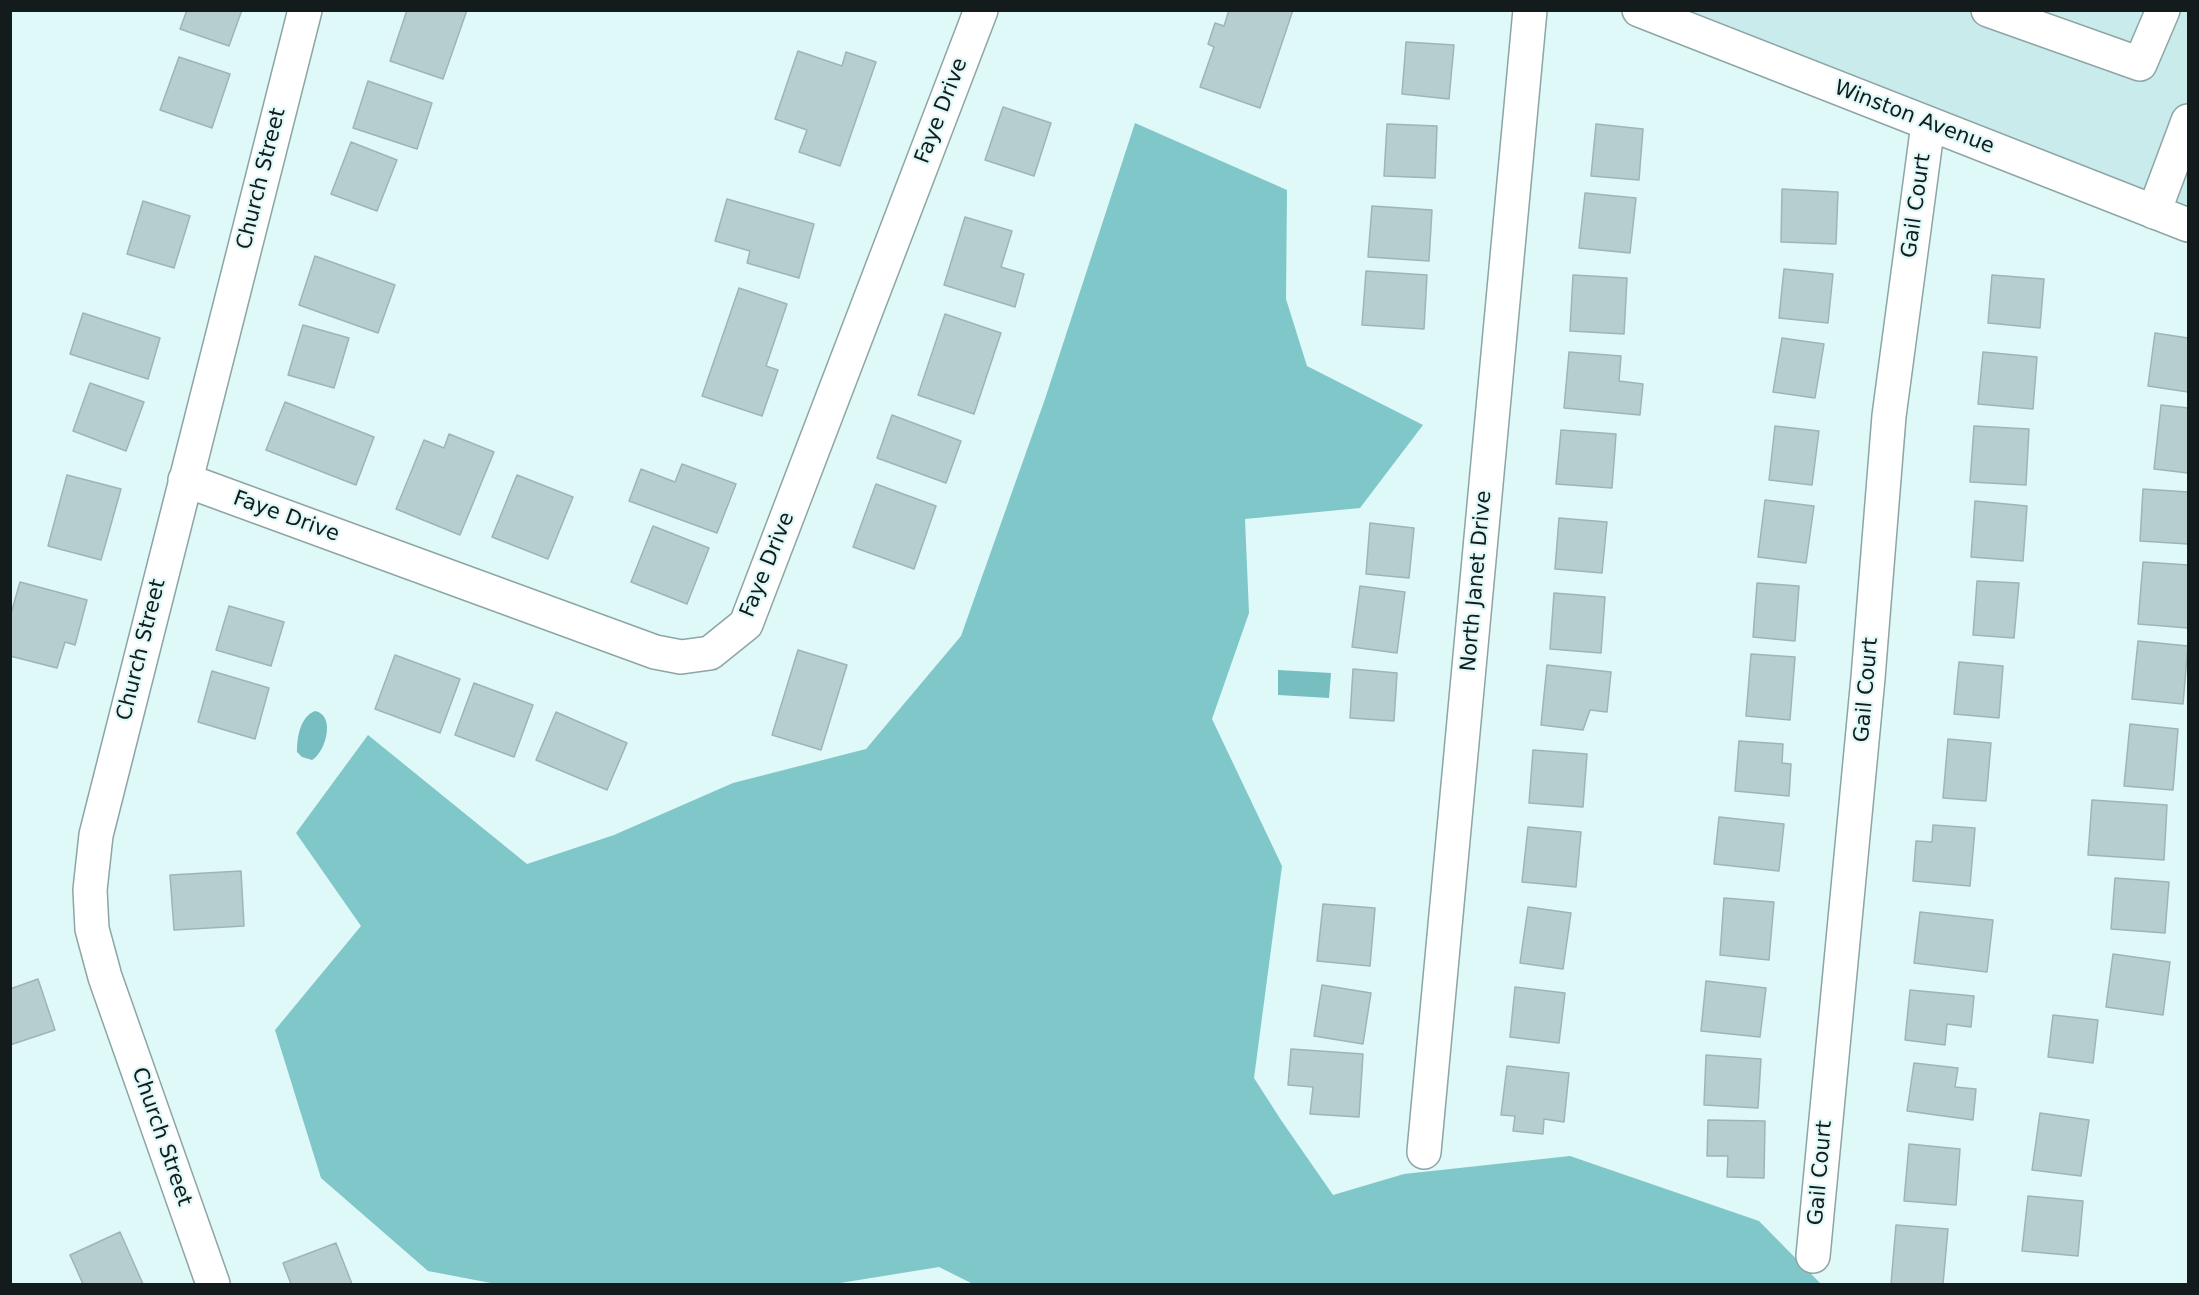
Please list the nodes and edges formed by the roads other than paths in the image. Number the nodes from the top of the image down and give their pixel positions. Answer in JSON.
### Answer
{"nodes":[{"id":1,"x":305,"y":10,"type":"edge"},
{"id":2,"x":981,"y":10,"type":"edge"},
{"id":3,"x":1530,"y":10,"type":"edge"},
{"id":4,"x":1639,"y":10,"type":"edge"},
{"id":5,"x":1988,"y":10,"type":"edge"},
{"id":6,"x":2163,"y":10,"type":"edge"},
{"id":7,"x":2058,"y":22,"type":"edge"},
{"id":8,"x":2188,"y":121,"type":"edge"},
{"id":9,"x":1928,"y":124,"type":"junction"},
{"id":10,"x":2154,"y":212,"type":"junction"},
{"id":11,"x":2188,"y":225,"type":"edge"},
{"id":12,"x":185,"y":480,"type":"junction"},
{"id":13,"x":1424,"y":1152,"type":"dead end"},
{"id":14,"x":1813,"y":1256,"type":"dead end"},
{"id":15,"x":213,"y":1284,"type":"edge"}],
"edges":[{"from":1,"to":12,"type":"street","name":"Church Street"},
{"from":2,"to":12,"type":"street","name":"Faye Drive"},
{"from":3,"to":13,"type":"street","name":"North Janet Drive"},
{"from":4,"to":9,"type":"street","name":"Winston Avenue"},
{"from":5,"to":7,"type":"street"},
{"from":6,"to":7,"type":"street"},
{"from":8,"to":10,"type":"street"},
{"from":9,"to":10,"type":"street","name":"Winston Avenue"},
{"from":9,"to":14,"type":"street","name":"Gail Court"},
{"from":10,"to":11,"type":"street","name":"Winston Avenue"},
{"from":12,"to":15,"type":"street","name":"Church Street"}]}
